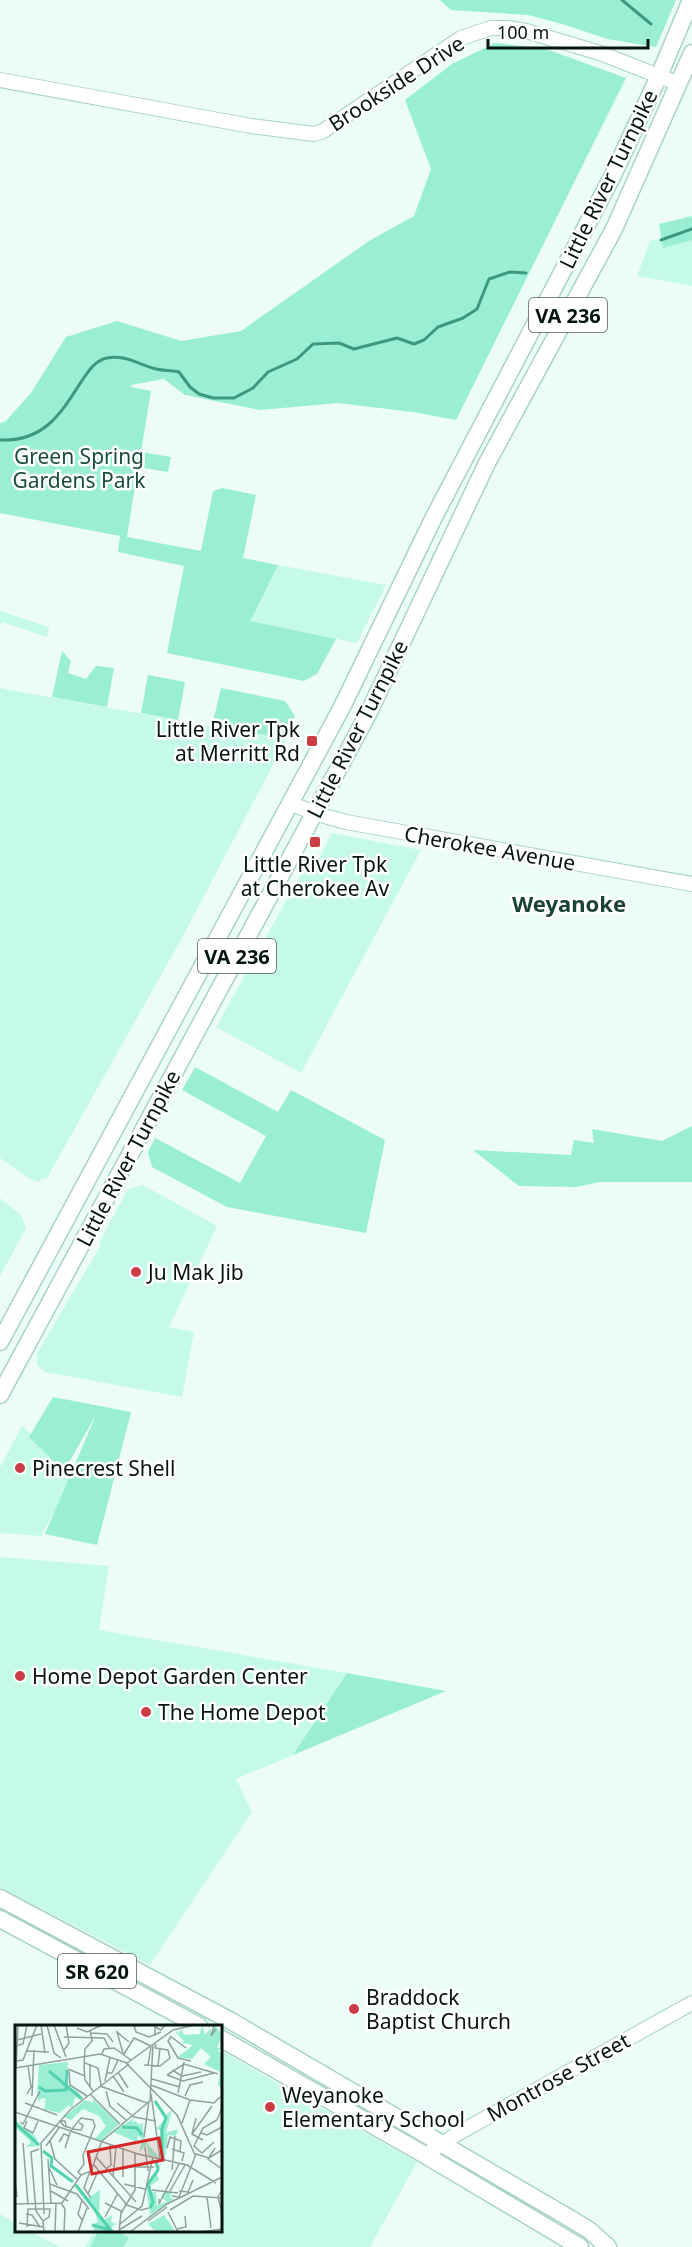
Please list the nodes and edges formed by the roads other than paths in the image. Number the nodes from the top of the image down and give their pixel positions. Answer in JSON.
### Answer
{"nodes":[{"id":1,"x":691,"y":0,"type":"edge"},
{"id":2,"x":692,"y":53,"type":"edge"},
{"id":3,"x":659,"y":76,"type":"junction"},
{"id":4,"x":0,"y":80,"type":"edge"},
{"id":5,"x":679,"y":84,"type":"junction"},
{"id":6,"x":290,"y":803,"type":"junction"},
{"id":7,"x":314,"y":813,"type":"junction"},
{"id":8,"x":692,"y":884,"type":"edge"},
{"id":9,"x":0,"y":1342,"type":"edge"},
{"id":10,"x":0,"y":1395,"type":"edge"},
{"id":11,"x":0,"y":1898,"type":"edge"},
{"id":12,"x":0,"y":1919,"type":"edge"},
{"id":13,"x":692,"y":2003,"type":"edge"},
{"id":14,"x":197,"y":2025,"type":"edge"},
{"id":15,"x":222,"y":2039,"type":"edge"},
{"id":16,"x":442,"y":2143,"type":"junction"},
{"id":17,"x":425,"y":2155,"type":"junction"},
{"id":18,"x":580,"y":2247,"type":"edge"},
{"id":19,"x":608,"y":2247,"type":"edge"}],
"edges":[{"from":1,"to":3,"type":"main road","name":"Little River Turnpike","number":"VA 236"},
{"from":2,"to":5,"type":"main road","name":"Little River Turnpike","number":"VA 236"},
{"from":3,"to":4,"type":"street","name":"Brookside Drive"},
{"from":3,"to":5,"type":"street","name":"Brookside Drive"},
{"from":3,"to":6,"type":"main road","name":"Little River Turnpike","number":"VA 236"},
{"from":5,"to":7,"type":"main road","name":"Little River Turnpike","number":"VA 236"},
{"from":6,"to":7,"type":"street","name":"Cherokee Avenue"},
{"from":6,"to":9,"type":"main road","name":"Little River Turnpike","number":"VA 236"},
{"from":7,"to":8,"type":"street","name":"Cherokee Avenue"},
{"from":7,"to":10,"type":"main road","name":"Little River Turnpike","number":"VA 236"},
{"from":11,"to":16,"type":"main road","number":"SR 620"},
{"from":12,"to":14,"type":"main road","number":"SR 620"},
{"from":13,"to":16,"type":"street","name":"Montrose Street"},
{"from":15,"to":17,"type":"main road"},
{"from":16,"to":17,"type":"street","name":"Montrose Street"},
{"from":16,"to":19,"type":"main road","number":"SR 620"},
{"from":17,"to":18,"type":"main road"}]}
